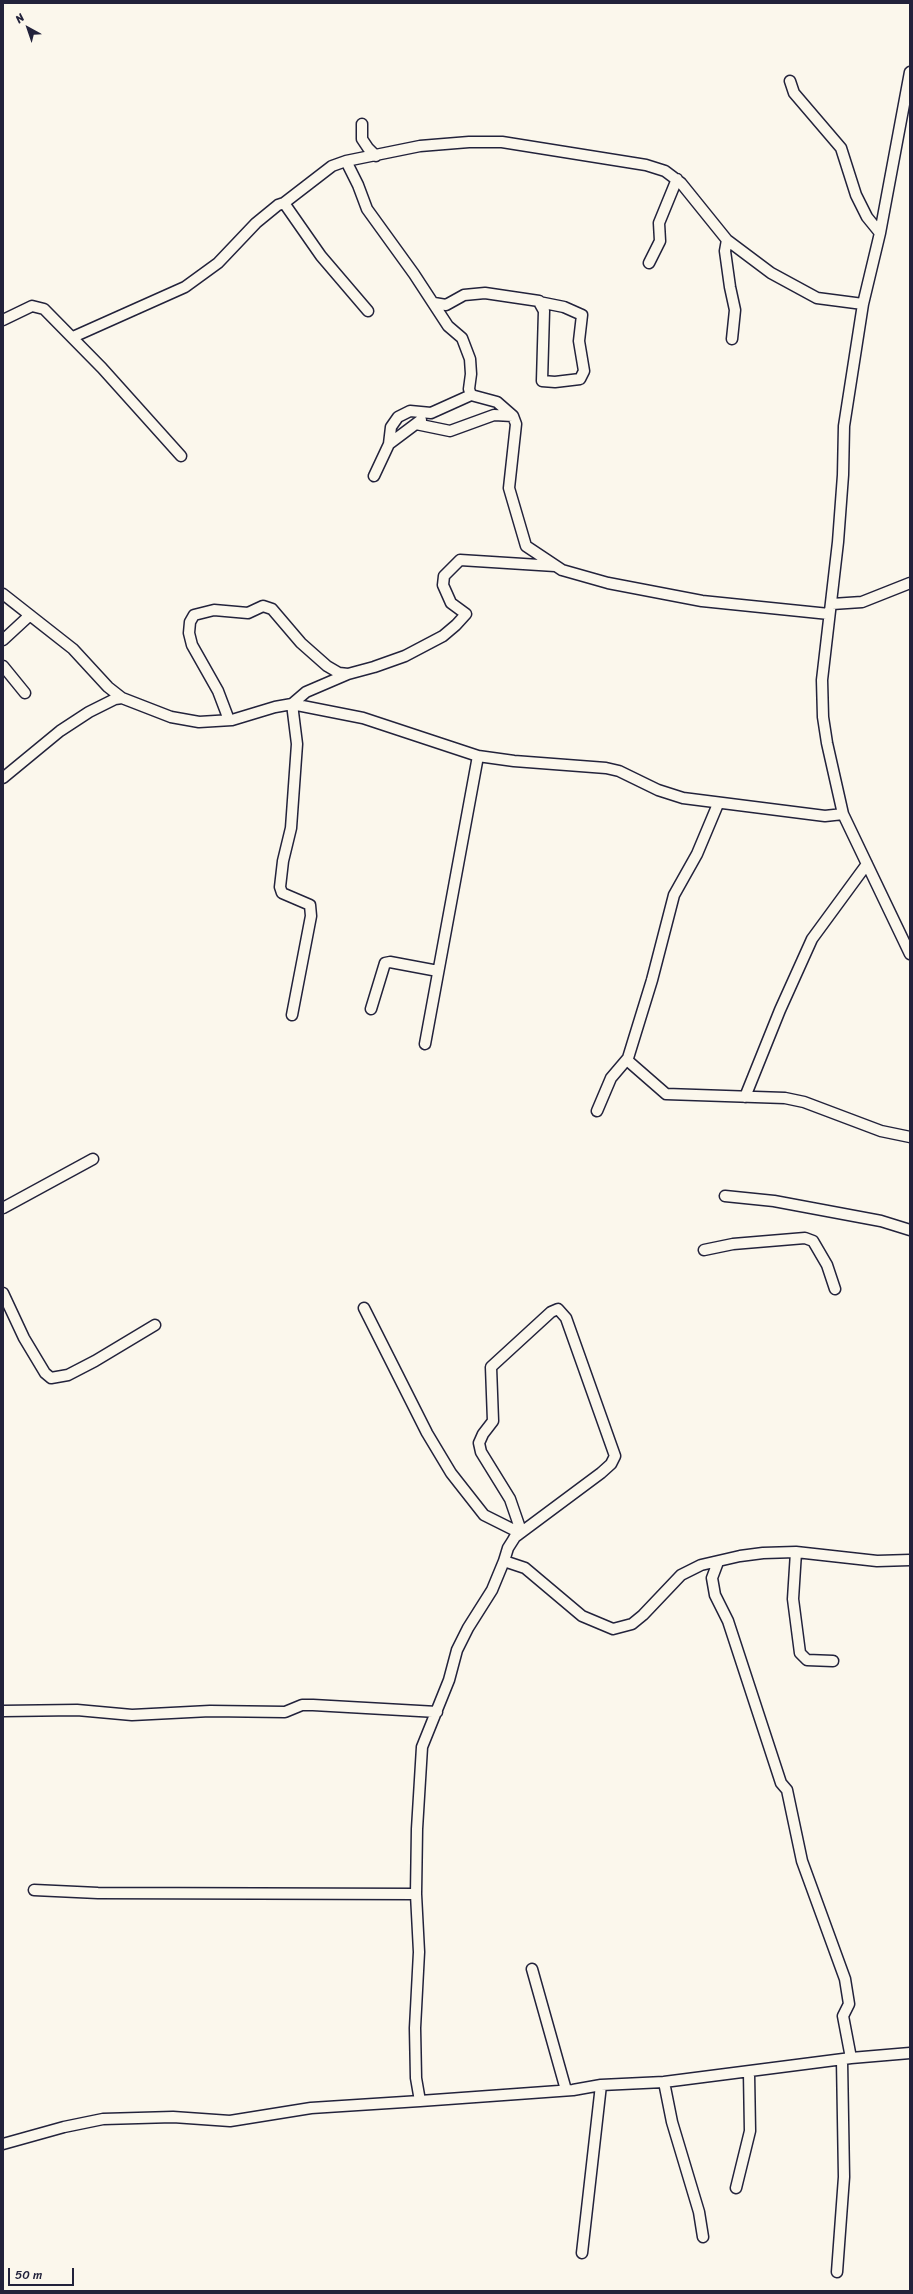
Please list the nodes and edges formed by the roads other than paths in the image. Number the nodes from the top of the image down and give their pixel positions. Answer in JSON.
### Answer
{"nodes":[{"id":1,"x":910,"y":72,"type":"edge"},
{"id":2,"x":790,"y":80,"type":"dead end"},
{"id":3,"x":362,"y":124,"type":"dead end"},
{"id":4,"x":376,"y":156,"type":"junction"},
{"id":5,"x":346,"y":161,"type":"junction"},
{"id":6,"x":677,"y":179,"type":"junction"},
{"id":7,"x":284,"y":203,"type":"junction"},
{"id":8,"x":880,"y":233,"type":"junction"},
{"id":9,"x":727,"y":240,"type":"junction"},
{"id":10,"x":649,"y":263,"type":"dead end"},
{"id":11,"x":539,"y":302,"type":"junction"},
{"id":12,"x":434,"y":304,"type":"junction"},
{"id":13,"x":863,"y":304,"type":"junction"},
{"id":14,"x":368,"y":311,"type":"dead end"},
{"id":15,"x":3,"y":320,"type":"edge"},
{"id":16,"x":73,"y":337,"type":"junction"},
{"id":17,"x":732,"y":339,"type":"dead end"},
{"id":18,"x":471,"y":395,"type":"junction"},
{"id":19,"x":431,"y":413,"type":"junction"},
{"id":20,"x":513,"y":416,"type":"junction"},
{"id":21,"x":416,"y":424,"type":"junction"},
{"id":22,"x":389,"y":444,"type":"junction"},
{"id":23,"x":181,"y":456,"type":"dead end"},
{"id":24,"x":374,"y":476,"type":"dead end"},
{"id":25,"x":526,"y":546,"type":"junction"},
{"id":26,"x":524,"y":564,"type":"junction"},
{"id":27,"x":556,"y":566,"type":"junction"},
{"id":28,"x":910,"y":583,"type":"edge"},
{"id":29,"x":3,"y":594,"type":"edge"},
{"id":30,"x":832,"y":604,"type":"junction"},
{"id":31,"x":830,"y":614,"type":"junction"},
{"id":32,"x":29,"y":616,"type":"junction"},
{"id":33,"x":3,"y":640,"type":"edge"},
{"id":34,"x":3,"y":666,"type":"edge"},
{"id":35,"x":348,"y":674,"type":"junction"},
{"id":36,"x":108,"y":687,"type":"junction"},
{"id":37,"x":25,"y":693,"type":"dead end"},
{"id":38,"x":122,"y":698,"type":"junction"},
{"id":39,"x":106,"y":702,"type":"junction"},
{"id":40,"x":292,"y":704,"type":"junction"},
{"id":41,"x":229,"y":720,"type":"junction"},
{"id":42,"x":478,"y":756,"type":"junction"},
{"id":43,"x":4,"y":777,"type":"edge"},
{"id":44,"x":718,"y":804,"type":"junction"},
{"id":45,"x":843,"y":814,"type":"junction"},
{"id":46,"x":867,"y":864,"type":"junction"},
{"id":47,"x":910,"y":954,"type":"edge"},
{"id":48,"x":438,"y":971,"type":"junction"},
{"id":49,"x":371,"y":1009,"type":"dead end"},
{"id":50,"x":292,"y":1015,"type":"dead end"},
{"id":51,"x":425,"y":1044,"type":"dead end"},
{"id":52,"x":627,"y":1060,"type":"junction"},
{"id":53,"x":745,"y":1097,"type":"junction"},
{"id":54,"x":597,"y":1111,"type":"dead end"},
{"id":55,"x":910,"y":1137,"type":"edge"},
{"id":56,"x":93,"y":1159,"type":"dead end"},
{"id":57,"x":725,"y":1196,"type":"dead end"},
{"id":58,"x":3,"y":1208,"type":"edge"},
{"id":59,"x":910,"y":1230,"type":"edge"},
{"id":60,"x":704,"y":1250,"type":"dead end"},
{"id":61,"x":835,"y":1289,"type":"dead end"},
{"id":62,"x":3,"y":1293,"type":"edge"},
{"id":63,"x":364,"y":1308,"type":"dead end"},
{"id":64,"x":155,"y":1325,"type":"dead end"},
{"id":65,"x":515,"y":1536,"type":"junction"},
{"id":66,"x":796,"y":1552,"type":"junction"},
{"id":67,"x":910,"y":1560,"type":"edge"},
{"id":68,"x":504,"y":1561,"type":"junction"},
{"id":69,"x":718,"y":1562,"type":"junction"},
{"id":70,"x":833,"y":1661,"type":"dead end"},
{"id":71,"x":3,"y":1711,"type":"edge"},
{"id":72,"x":437,"y":1712,"type":"junction"},
{"id":73,"x":34,"y":1890,"type":"dead end"},
{"id":74,"x":416,"y":1894,"type":"junction"},
{"id":75,"x":532,"y":1969,"type":"dead end"},
{"id":76,"x":910,"y":2053,"type":"edge"},
{"id":77,"x":847,"y":2059,"type":"junction"},
{"id":78,"x":749,"y":2073,"type":"junction"},
{"id":79,"x":664,"y":2082,"type":"junction"},
{"id":80,"x":602,"y":2084,"type":"junction"},
{"id":81,"x":566,"y":2090,"type":"junction"},
{"id":82,"x":420,"y":2101,"type":"junction"},
{"id":83,"x":3,"y":2144,"type":"edge"},
{"id":84,"x":736,"y":2188,"type":"dead end"},
{"id":85,"x":703,"y":2237,"type":"dead end"},
{"id":86,"x":582,"y":2253,"type":"dead end"},
{"id":87,"x":837,"y":2272,"type":"dead end"}],
"edges":[{"from":1,"to":8,"type":"street"},
{"from":2,"to":8,"type":"street"},
{"from":3,"to":4,"type":"street"},
{"from":4,"to":5,"type":"street"},
{"from":4,"to":6,"type":"street"},
{"from":5,"to":7,"type":"street"},
{"from":5,"to":12,"type":"street"},
{"from":6,"to":9,"type":"street"},
{"from":6,"to":10,"type":"street"},
{"from":7,"to":14,"type":"street"},
{"from":7,"to":16,"type":"street"},
{"from":8,"to":13,"type":"street"},
{"from":9,"to":13,"type":"street"},
{"from":9,"to":17,"type":"street"},
{"from":11,"to":11,"type":"street"},
{"from":11,"to":12,"type":"street"},
{"from":12,"to":18,"type":"street"},
{"from":13,"to":30,"type":"street"},
{"from":15,"to":16,"type":"street"},
{"from":16,"to":23,"type":"street"},
{"from":18,"to":19,"type":"street"},
{"from":18,"to":20,"type":"street"},
{"from":19,"to":21,"type":"street"},
{"from":19,"to":22,"type":"street"},
{"from":20,"to":21,"type":"street"},
{"from":20,"to":25,"type":"street"},
{"from":21,"to":22,"type":"street"},
{"from":22,"to":24,"type":"street"},
{"from":25,"to":26,"type":"street"},
{"from":25,"to":27,"type":"street"},
{"from":26,"to":27,"type":"street"},
{"from":26,"to":35,"type":"street"},
{"from":27,"to":31,"type":"street"},
{"from":28,"to":30,"type":"street"},
{"from":29,"to":32,"type":"street"},
{"from":30,"to":31,"type":"street"},
{"from":31,"to":45,"type":"street"},
{"from":32,"to":33,"type":"street"},
{"from":32,"to":36,"type":"street"},
{"from":34,"to":37,"type":"street"},
{"from":35,"to":40,"type":"street"},
{"from":35,"to":41,"type":"street"},
{"from":36,"to":38,"type":"street"},
{"from":36,"to":39,"type":"street"},
{"from":38,"to":39,"type":"street"},
{"from":38,"to":41,"type":"street"},
{"from":39,"to":43,"type":"street"},
{"from":40,"to":41,"type":"street"},
{"from":40,"to":42,"type":"street"},
{"from":40,"to":50,"type":"street"},
{"from":42,"to":44,"type":"street"},
{"from":42,"to":48,"type":"street"},
{"from":44,"to":45,"type":"street"},
{"from":44,"to":52,"type":"street"},
{"from":45,"to":46,"type":"street"},
{"from":46,"to":47,"type":"street"},
{"from":46,"to":53,"type":"street"},
{"from":48,"to":49,"type":"street"},
{"from":48,"to":51,"type":"street"},
{"from":52,"to":53,"type":"street"},
{"from":52,"to":54,"type":"street"},
{"from":53,"to":55,"type":"street"},
{"from":56,"to":58,"type":"street"},
{"from":57,"to":59,"type":"street"},
{"from":60,"to":61,"type":"street"},
{"from":62,"to":64,"type":"street"},
{"from":63,"to":65,"type":"street"},
{"from":65,"to":65,"type":"street"},
{"from":65,"to":68,"type":"street"},
{"from":66,"to":67,"type":"street"},
{"from":66,"to":69,"type":"street"},
{"from":66,"to":70,"type":"street"},
{"from":68,"to":69,"type":"street"},
{"from":68,"to":72,"type":"street"},
{"from":69,"to":77,"type":"street"},
{"from":71,"to":72,"type":"street"},
{"from":72,"to":74,"type":"street"},
{"from":73,"to":74,"type":"street"},
{"from":74,"to":82,"type":"street"},
{"from":75,"to":81,"type":"street"},
{"from":76,"to":77,"type":"street"},
{"from":77,"to":78,"type":"street"},
{"from":77,"to":87,"type":"street"},
{"from":78,"to":79,"type":"street"},
{"from":78,"to":84,"type":"street"},
{"from":79,"to":80,"type":"street"},
{"from":79,"to":85,"type":"street"},
{"from":80,"to":81,"type":"street"},
{"from":80,"to":86,"type":"street"},
{"from":81,"to":82,"type":"street"},
{"from":82,"to":83,"type":"street"}]}
